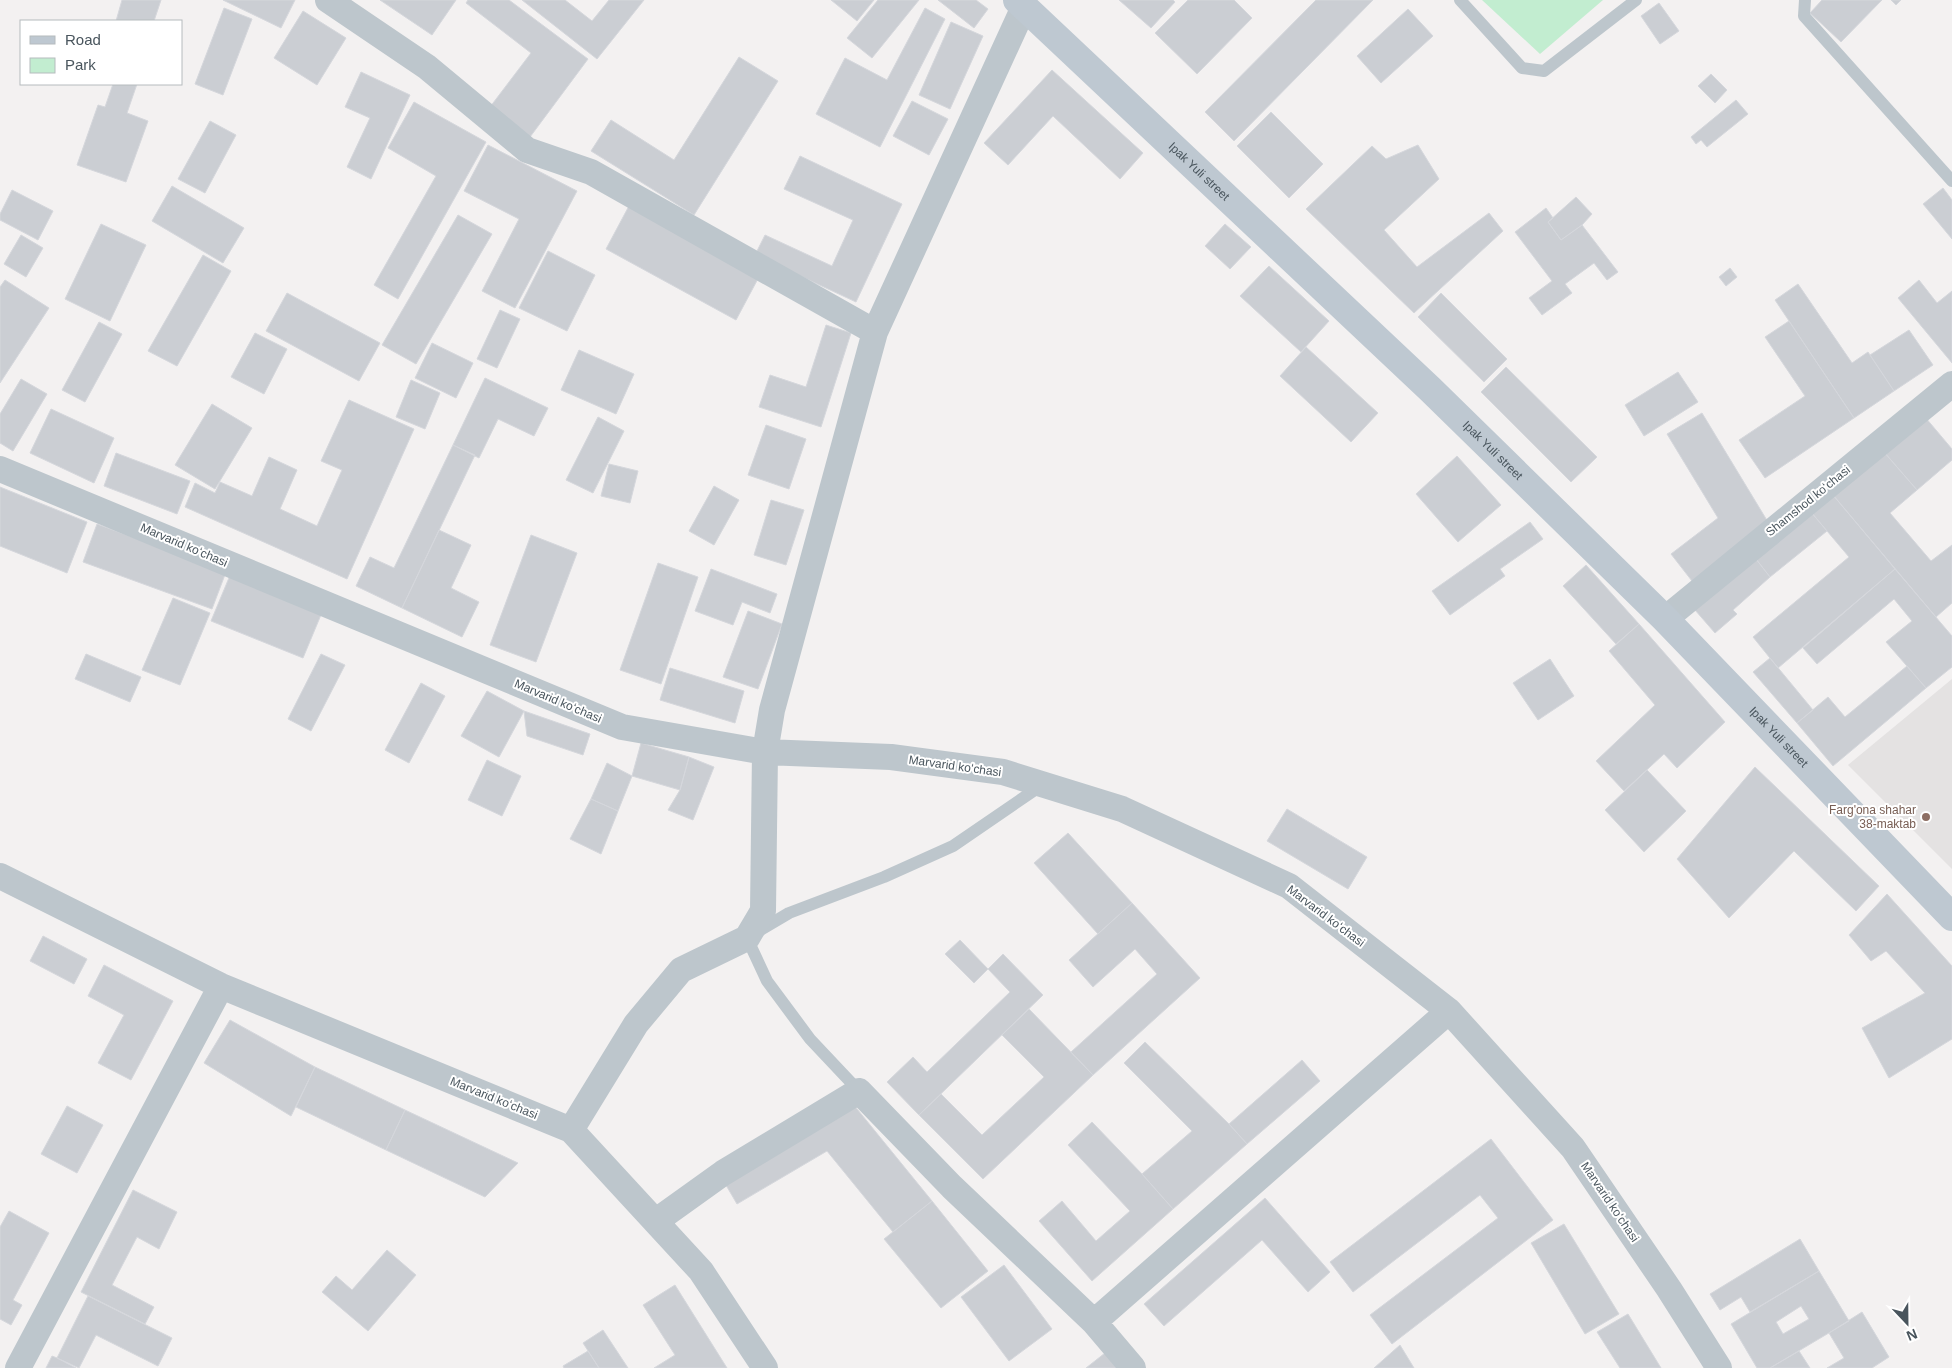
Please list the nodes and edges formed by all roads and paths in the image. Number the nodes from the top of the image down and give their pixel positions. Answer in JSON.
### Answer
{"nodes":[{"id":1,"x":328,"y":0,"type":"edge"},
{"id":2,"x":1460,"y":0,"type":"edge"},
{"id":3,"x":1636,"y":0,"type":"edge"},
{"id":4,"x":1805,"y":0,"type":"edge"},
{"id":5,"x":1020,"y":3,"type":"edge"},
{"id":6,"x":1952,"y":181,"type":"edge"},
{"id":7,"x":875,"y":332,"type":"junction"},
{"id":8,"x":1952,"y":384,"type":"edge"},
{"id":9,"x":0,"y":469,"type":"edge"},
{"id":10,"x":1665,"y":619,"type":"junction"},
{"id":11,"x":765,"y":752,"type":"junction"},
{"id":12,"x":1043,"y":784,"type":"junction"},
{"id":13,"x":0,"y":876,"type":"edge"},
{"id":14,"x":1952,"y":917,"type":"edge"},
{"id":15,"x":747,"y":938,"type":"junction"},
{"id":16,"x":221,"y":986,"type":"junction"},
{"id":17,"x":1449,"y":1011,"type":"junction"},
{"id":18,"x":859,"y":1091,"type":"junction"},
{"id":19,"x":570,"y":1130,"type":"junction"},
{"id":20,"x":656,"y":1221,"type":"junction"},
{"id":21,"x":1094,"y":1322,"type":"junction"},
{"id":22,"x":18,"y":1368,"type":"edge"},
{"id":23,"x":765,"y":1368,"type":"edge"},
{"id":24,"x":1133,"y":1368,"type":"edge"},
{"id":25,"x":1719,"y":1368,"type":"edge"}],
"edges":[{"from":1,"to":7,"type":"street"},
{"from":2,"to":3,"type":"lane"},
{"from":4,"to":6,"type":"lane"},
{"from":5,"to":7,"type":"street"},
{"from":5,"to":10,"type":"main road","name":"Ipak Yuli street"},
{"from":7,"to":11,"type":"street"},
{"from":8,"to":10,"type":"street","name":"Shamshod koʻchasi"},
{"from":9,"to":11,"type":"street","name":"Marvarid koʻchasi"},
{"from":10,"to":14,"type":"main road","name":"Ipak Yuli street"},
{"from":11,"to":12,"type":"street","name":"Marvarid koʻchasi"},
{"from":11,"to":15,"type":"street"},
{"from":12,"to":15,"type":"lane"},
{"from":12,"to":17,"type":"street","name":"Marvarid koʻchasi"},
{"from":13,"to":16,"type":"street","name":"Marvarid koʻchasi"},
{"from":15,"to":18,"type":"lane"},
{"from":15,"to":19,"type":"street"},
{"from":16,"to":19,"type":"street","name":"Marvarid koʻchasi"},
{"from":16,"to":22,"type":"street"},
{"from":17,"to":21,"type":"street"},
{"from":17,"to":25,"type":"street","name":"Marvarid koʻchasi"},
{"from":18,"to":20,"type":"street"},
{"from":18,"to":21,"type":"street"},
{"from":19,"to":20,"type":"street","name":"Marvarid koʻchasi"},
{"from":20,"to":23,"type":"street","name":"Marvarid koʻchasi"},
{"from":21,"to":24,"type":"street"}]}
